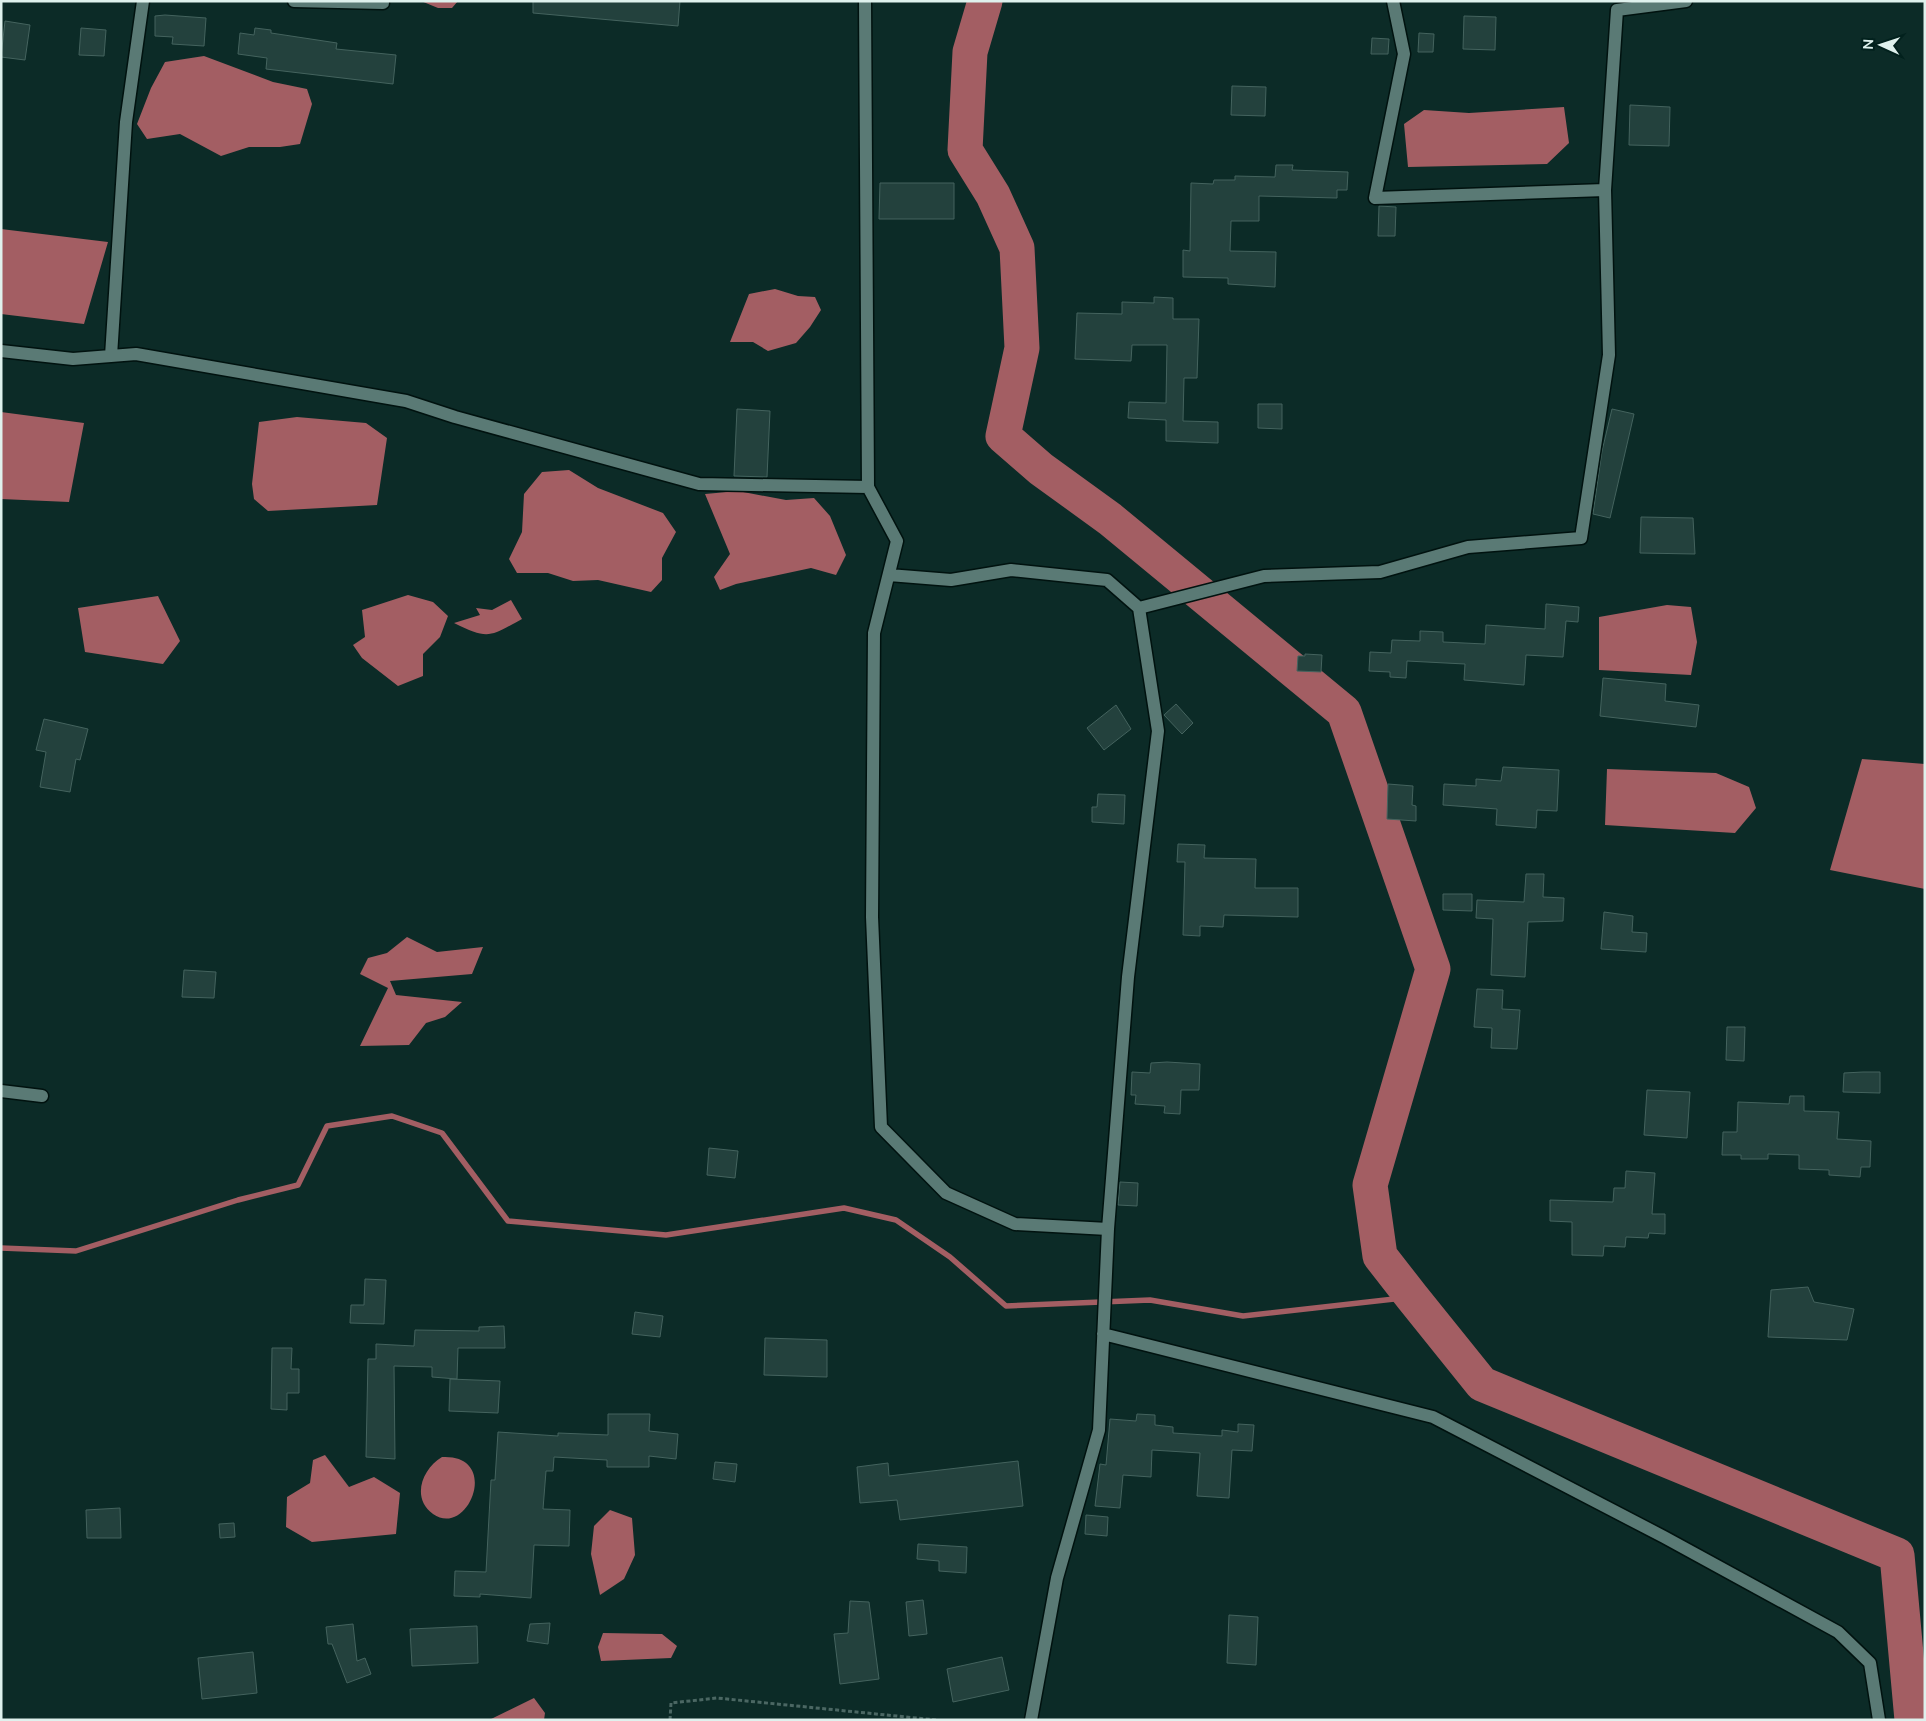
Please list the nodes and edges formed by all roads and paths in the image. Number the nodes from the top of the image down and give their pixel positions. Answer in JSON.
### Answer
{"nodes":[{"id":1,"x":142,"y":1,"type":"edge"},
{"id":2,"x":294,"y":1,"type":"edge"},
{"id":3,"x":865,"y":1,"type":"edge"},
{"id":4,"x":1393,"y":1,"type":"edge"},
{"id":5,"x":1686,"y":1,"type":"edge"},
{"id":6,"x":383,"y":3,"type":"dead end"},
{"id":7,"x":1605,"y":190,"type":"junction"},
{"id":8,"x":1,"y":351,"type":"edge"},
{"id":9,"x":111,"y":356,"type":"junction"},
{"id":10,"x":868,"y":487,"type":"junction"},
{"id":11,"x":889,"y":575,"type":"junction"},
{"id":12,"x":1139,"y":608,"type":"junction"},
{"id":13,"x":1,"y":1091,"type":"edge"},
{"id":14,"x":42,"y":1096,"type":"dead end"},
{"id":15,"x":1108,"y":1229,"type":"junction"},
{"id":16,"x":1103,"y":1334,"type":"junction"},
{"id":17,"x":670,"y":1720,"type":"edge"},
{"id":18,"x":936,"y":1720,"type":"edge"},
{"id":19,"x":1031,"y":1720,"type":"edge"},
{"id":20,"x":1879,"y":1720,"type":"edge"}],
"edges":[{"from":1,"to":9,"type":"street"},
{"from":2,"to":6,"type":"street"},
{"from":3,"to":10,"type":"street"},
{"from":4,"to":7,"type":"street"},
{"from":5,"to":7,"type":"street"},
{"from":7,"to":12,"type":"street"},
{"from":8,"to":9,"type":"street"},
{"from":9,"to":10,"type":"street"},
{"from":10,"to":11,"type":"street"},
{"from":11,"to":12,"type":"street"},
{"from":11,"to":15,"type":"street"},
{"from":12,"to":15,"type":"street"},
{"from":13,"to":14,"type":"street"},
{"from":15,"to":16,"type":"street"},
{"from":16,"to":19,"type":"street"},
{"from":16,"to":20,"type":"street"},
{"from":17,"to":18,"type":"path"}]}
